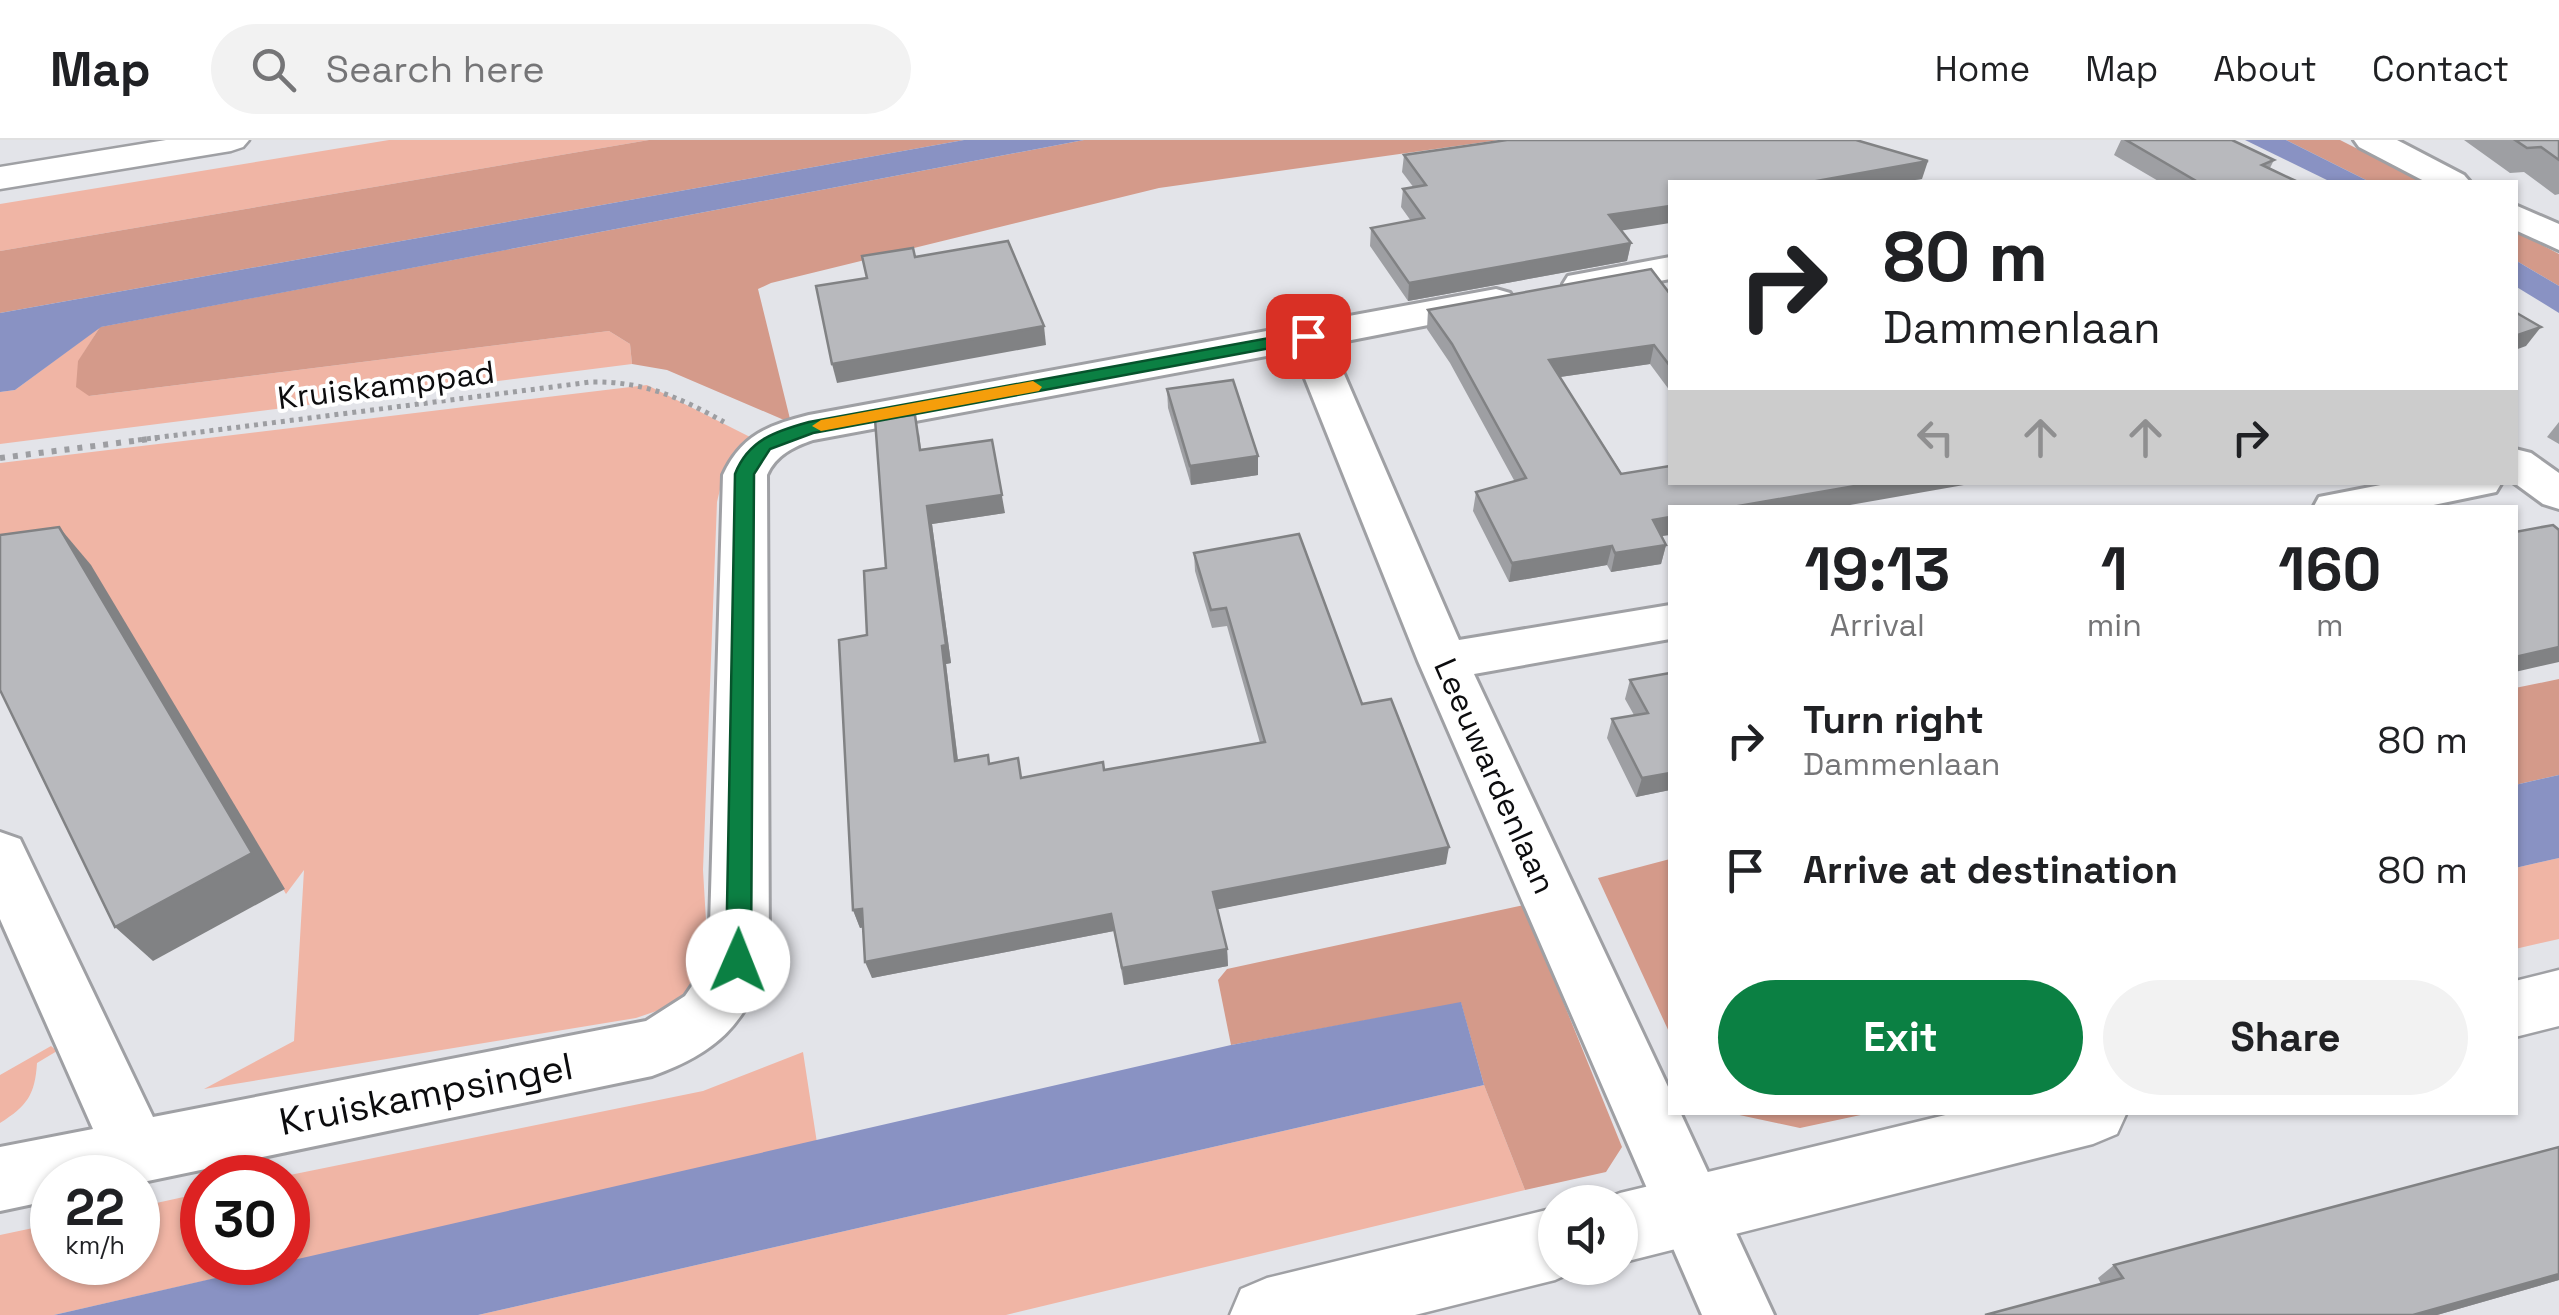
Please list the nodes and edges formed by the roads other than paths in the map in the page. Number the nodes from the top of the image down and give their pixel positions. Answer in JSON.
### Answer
{"nodes":[{"id":1,"x":230,"y":140,"type":"edge"},
{"id":2,"x":2371,"y":140,"type":"edge"},
{"id":3,"x":0,"y":178,"type":"edge"},
{"id":4,"x":2448,"y":180,"type":"edge"},
{"id":5,"x":2518,"y":218,"type":"edge"},
{"id":6,"x":2559,"y":238,"type":"edge"},
{"id":7,"x":1668,"y":268,"type":"edge"},
{"id":8,"x":1308,"y":336,"type":"junction"},
{"id":9,"x":2463,"y":485,"type":"edge"},
{"id":10,"x":2352,"y":505,"type":"edge"},
{"id":11,"x":1668,"y":622,"type":"edge"},
{"id":12,"x":1442,"y":661,"type":"junction"},
{"id":13,"x":0,"y":855,"type":"edge"},
{"id":14,"x":2559,"y":998,"type":"edge"},
{"id":15,"x":2518,"y":1008,"type":"edge"},
{"id":16,"x":2081,"y":1115,"type":"edge"},
{"id":17,"x":136,"y":1152,"type":"junction"},
{"id":18,"x":0,"y":1179,"type":"edge"},
{"id":19,"x":1692,"y":1210,"type":"junction"},
{"id":20,"x":1638,"y":1224,"type":"edge"},
{"id":21,"x":1538,"y":1248,"type":"edge"},
{"id":22,"x":1267,"y":1315,"type":"edge"},
{"id":23,"x":1738,"y":1315,"type":"edge"}],
"edges":[{"from":1,"to":3,"type":"main road"},
{"from":2,"to":4,"type":"street"},
{"from":5,"to":6,"type":"street"},
{"from":7,"to":8,"type":"street"},
{"from":8,"to":12,"type":"street","name":"Leeuwardenlaan"},
{"from":8,"to":17,"type":"street","name":"Kruiskampsingel"},
{"from":9,"to":10,"type":"street"},
{"from":11,"to":12,"type":"street"},
{"from":12,"to":19,"type":"street","name":"Leeuwardenlaan"},
{"from":13,"to":17,"type":"street"},
{"from":14,"to":15,"type":"main road"},
{"from":16,"to":19,"type":"main road"},
{"from":17,"to":18,"type":"street","name":"Kruiskampsingel"},
{"from":19,"to":20,"type":"main road"},
{"from":19,"to":23,"type":"street","name":"Leeuwardenlaan"},
{"from":21,"to":22,"type":"main road"}]}
